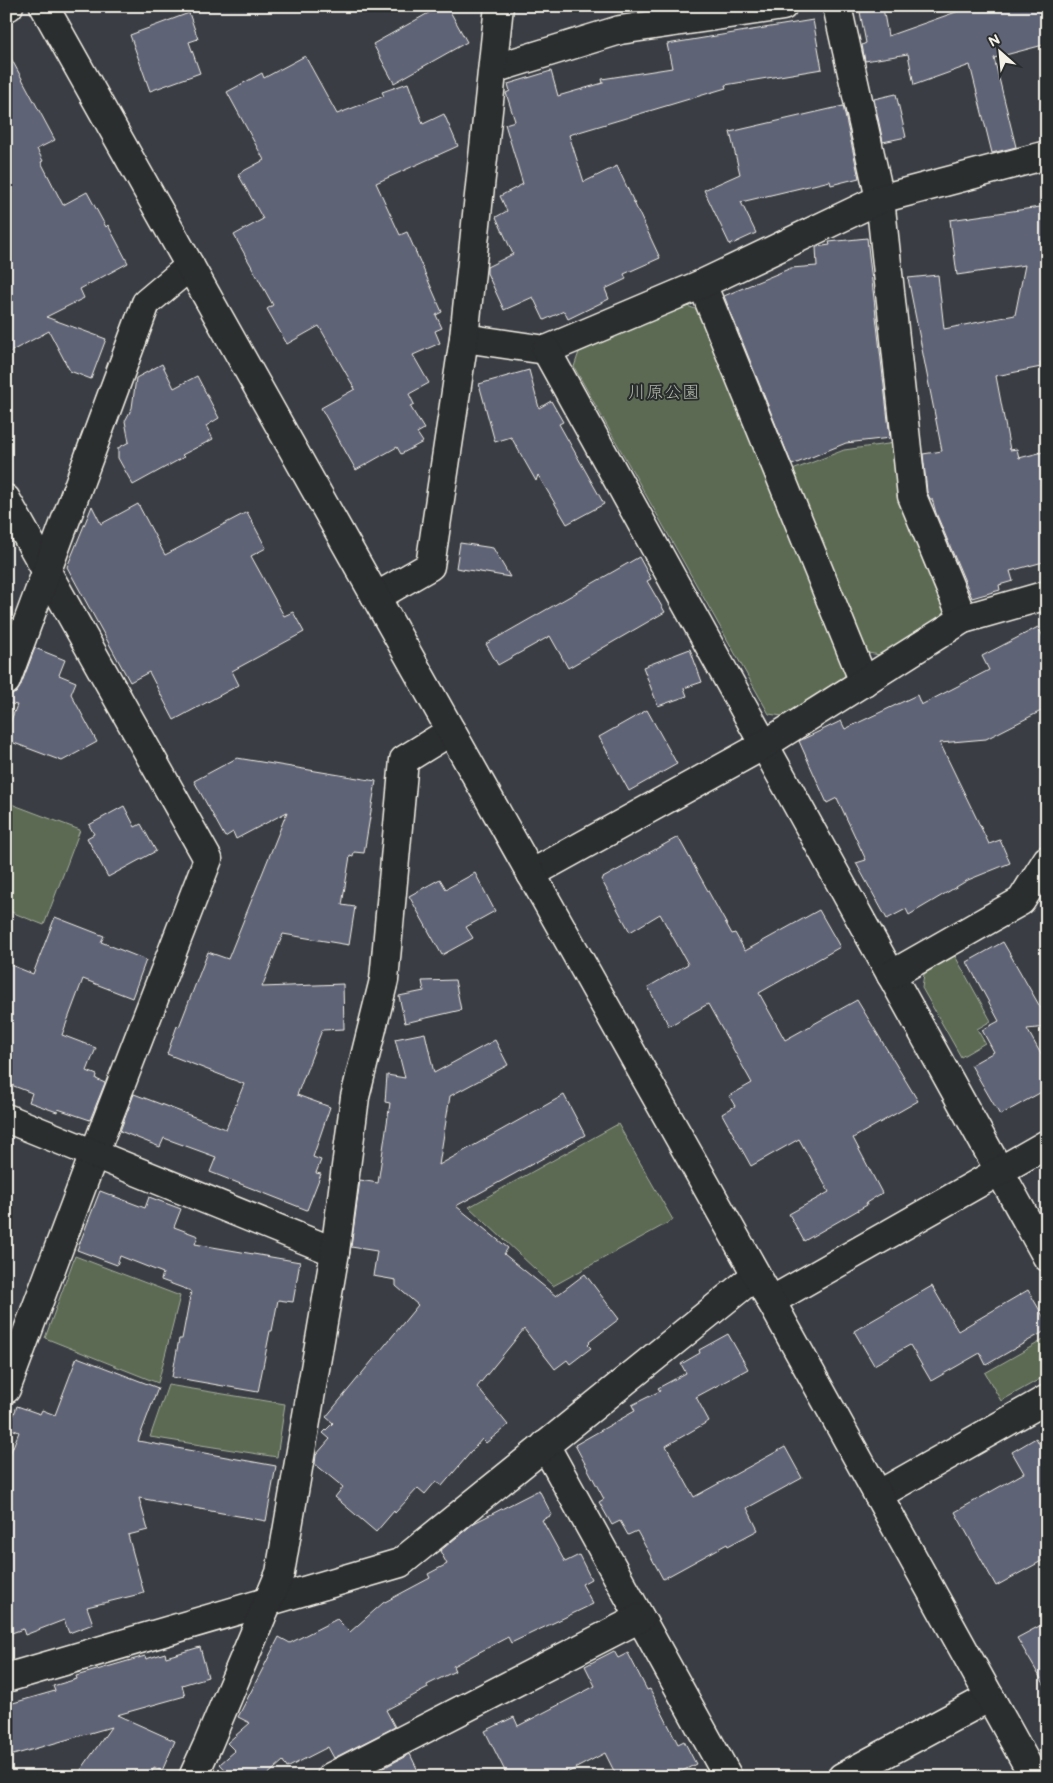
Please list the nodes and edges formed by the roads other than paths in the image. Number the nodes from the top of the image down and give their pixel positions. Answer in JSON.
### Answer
{"nodes":[{"id":1,"x":44,"y":6,"type":"edge"},
{"id":2,"x":499,"y":6,"type":"edge"},
{"id":3,"x":783,"y":6,"type":"edge"},
{"id":4,"x":837,"y":6,"type":"edge"},
{"id":5,"x":493,"y":70,"type":"junction"},
{"id":6,"x":1047,"y":155,"type":"edge"},
{"id":7,"x":880,"y":199,"type":"junction"},
{"id":8,"x":190,"y":266,"type":"junction"},
{"id":9,"x":702,"y":284,"type":"junction"},
{"id":10,"x":464,"y":338,"type":"junction"},
{"id":11,"x":546,"y":350,"type":"junction"},
{"id":12,"x":6,"y":499,"type":"edge"},
{"id":13,"x":48,"y":571,"type":"junction"},
{"id":14,"x":1047,"y":595,"type":"edge"},
{"id":15,"x":376,"y":598,"type":"junction"},
{"id":16,"x":962,"y":619,"type":"junction"},
{"id":17,"x":6,"y":681,"type":"edge"},
{"id":18,"x":864,"y":682,"type":"junction"},
{"id":19,"x":451,"y":731,"type":"junction"},
{"id":20,"x":764,"y":745,"type":"junction"},
{"id":21,"x":1047,"y":860,"type":"edge"},
{"id":22,"x":532,"y":874,"type":"junction"},
{"id":23,"x":891,"y":975,"type":"junction"},
{"id":24,"x":6,"y":1118,"type":"edge"},
{"id":25,"x":1047,"y":1144,"type":"edge"},
{"id":26,"x":94,"y":1154,"type":"junction"},
{"id":27,"x":999,"y":1171,"type":"junction"},
{"id":28,"x":335,"y":1252,"type":"junction"},
{"id":29,"x":1047,"y":1257,"type":"edge"},
{"id":30,"x":756,"y":1275,"type":"junction"},
{"id":31,"x":771,"y":1301,"type":"junction"},
{"id":32,"x":6,"y":1389,"type":"edge"},
{"id":33,"x":1047,"y":1399,"type":"edge"},
{"id":34,"x":544,"y":1445,"type":"junction"},
{"id":35,"x":878,"y":1495,"type":"junction"},
{"id":36,"x":269,"y":1601,"type":"junction"},
{"id":37,"x":640,"y":1618,"type":"junction"},
{"id":38,"x":6,"y":1678,"type":"edge"},
{"id":39,"x":990,"y":1697,"type":"junction"},
{"id":40,"x":193,"y":1777,"type":"edge"},
{"id":41,"x":331,"y":1777,"type":"edge"},
{"id":42,"x":728,"y":1777,"type":"edge"},
{"id":43,"x":842,"y":1777,"type":"edge"},
{"id":44,"x":1034,"y":1777,"type":"edge"}],
"edges":[{"from":1,"to":8,"type":"street"},
{"from":2,"to":5,"type":"street"},
{"from":3,"to":5,"type":"street"},
{"from":4,"to":7,"type":"street"},
{"from":5,"to":10,"type":"street"},
{"from":6,"to":7,"type":"street"},
{"from":7,"to":9,"type":"street"},
{"from":7,"to":16,"type":"street"},
{"from":8,"to":13,"type":"street"},
{"from":8,"to":15,"type":"street"},
{"from":9,"to":11,"type":"street"},
{"from":9,"to":18,"type":"street"},
{"from":10,"to":11,"type":"street"},
{"from":10,"to":15,"type":"street"},
{"from":11,"to":20,"type":"street"},
{"from":12,"to":13,"type":"street"},
{"from":13,"to":17,"type":"street"},
{"from":13,"to":26,"type":"street"},
{"from":14,"to":16,"type":"street"},
{"from":15,"to":19,"type":"street"},
{"from":16,"to":18,"type":"street"},
{"from":18,"to":20,"type":"street"},
{"from":19,"to":22,"type":"street"},
{"from":19,"to":28,"type":"street"},
{"from":20,"to":22,"type":"street"},
{"from":20,"to":23,"type":"street"},
{"from":21,"to":23,"type":"street"},
{"from":22,"to":30,"type":"street"},
{"from":23,"to":27,"type":"street"},
{"from":24,"to":26,"type":"street"},
{"from":25,"to":27,"type":"street"},
{"from":26,"to":28,"type":"street"},
{"from":26,"to":32,"type":"street"},
{"from":27,"to":29,"type":"street"},
{"from":27,"to":31,"type":"street"},
{"from":28,"to":36,"type":"street"},
{"from":30,"to":31,"type":"street"},
{"from":30,"to":34,"type":"street"},
{"from":31,"to":35,"type":"street"},
{"from":33,"to":35,"type":"street"},
{"from":34,"to":36,"type":"street"},
{"from":34,"to":37,"type":"street"},
{"from":35,"to":39,"type":"street"},
{"from":36,"to":38,"type":"street"},
{"from":36,"to":40,"type":"street"},
{"from":37,"to":41,"type":"street"},
{"from":37,"to":42,"type":"street"},
{"from":39,"to":43,"type":"street"},
{"from":39,"to":44,"type":"street"}]}
